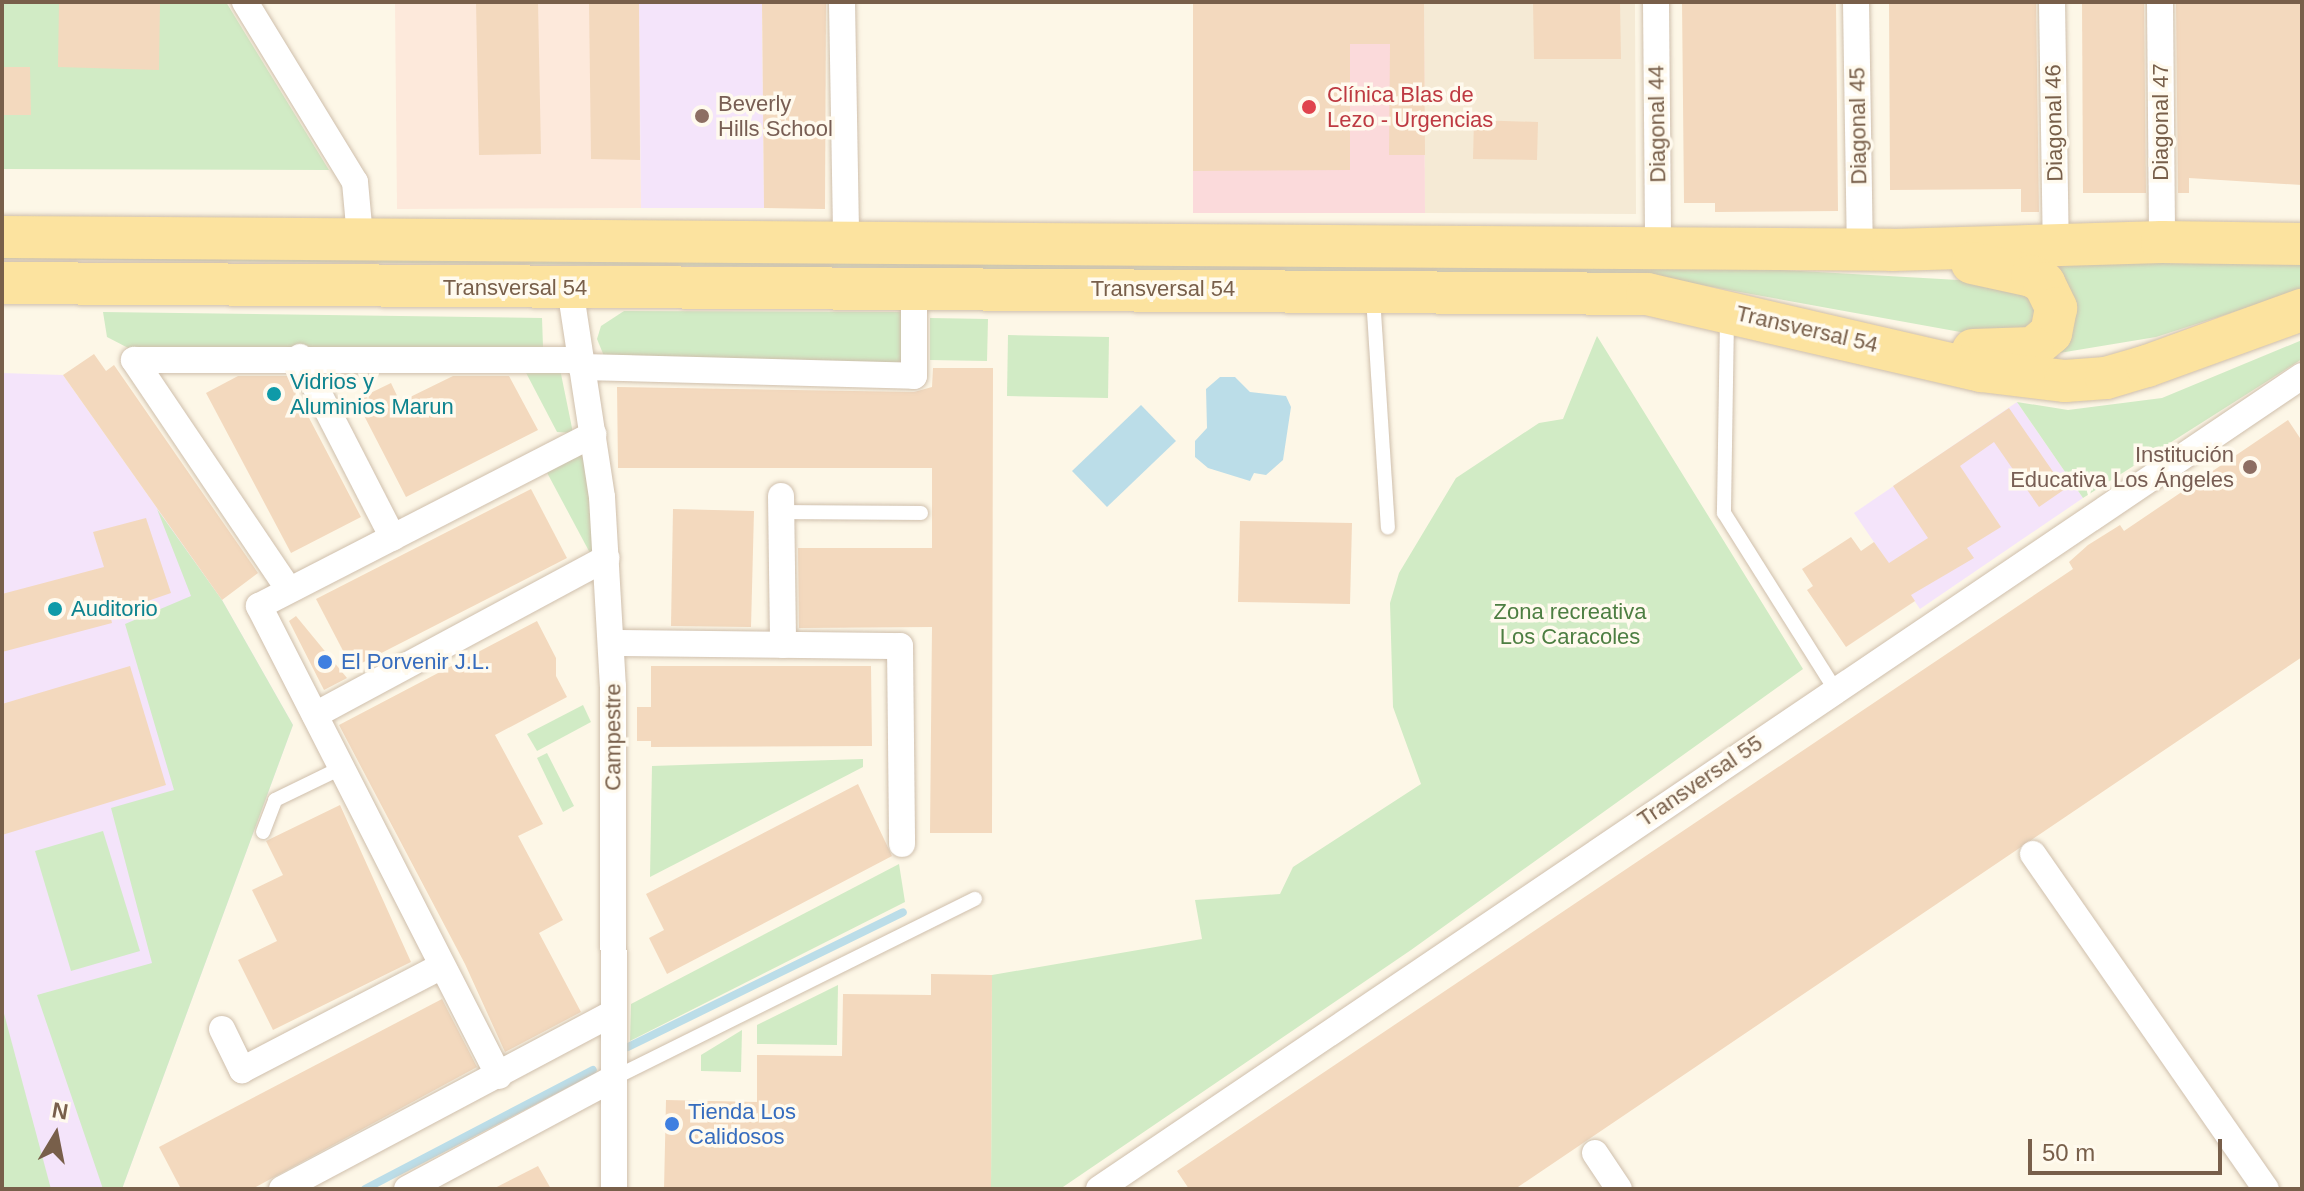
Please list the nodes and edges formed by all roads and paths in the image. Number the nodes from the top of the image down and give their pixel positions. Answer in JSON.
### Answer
{"nodes":[{"id":1,"x":245,"y":2,"type":"edge"},
{"id":2,"x":842,"y":2,"type":"edge"},
{"id":3,"x":1656,"y":2,"type":"edge"},
{"id":4,"x":1856,"y":2,"type":"edge"},
{"id":5,"x":2052,"y":2,"type":"edge"},
{"id":6,"x":2160,"y":2,"type":"edge"},
{"id":7,"x":2,"y":237,"type":"edge"},
{"id":8,"x":360,"y":237,"type":"junction"},
{"id":9,"x":846,"y":242,"type":"junction"},
{"id":10,"x":2162,"y":242,"type":"junction"},
{"id":11,"x":2056,"y":244,"type":"junction"},
{"id":12,"x":2302,"y":244,"type":"edge"},
{"id":13,"x":1658,"y":246,"type":"junction"},
{"id":14,"x":1876,"y":250,"type":"junction"},
{"id":15,"x":2,"y":283,"type":"edge"},
{"id":16,"x":570,"y":288,"type":"junction"},
{"id":17,"x":1373,"y":289,"type":"junction"},
{"id":18,"x":914,"y":290,"type":"junction"},
{"id":19,"x":2302,"y":310,"type":"edge"},
{"id":20,"x":1727,"y":311,"type":"junction"},
{"id":21,"x":1884,"y":346,"type":"junction"},
{"id":22,"x":300,"y":357,"type":"junction"},
{"id":23,"x":580,"y":363,"type":"junction"},
{"id":24,"x":2302,"y":376,"type":"edge"},
{"id":25,"x":593,"y":434,"type":"junction"},
{"id":26,"x":782,"y":504,"type":"joint"},
{"id":27,"x":921,"y":513,"type":"dead end"},
{"id":28,"x":1388,"y":528,"type":"dead end"},
{"id":29,"x":393,"y":538,"type":"junction"},
{"id":30,"x":606,"y":558,"type":"junction"},
{"id":31,"x":289,"y":590,"type":"junction"},
{"id":32,"x":611,"y":643,"type":"junction"},
{"id":33,"x":783,"y":645,"type":"junction"},
{"id":34,"x":1835,"y":689,"type":"junction"},
{"id":35,"x":315,"y":715,"type":"junction"},
{"id":36,"x":341,"y":768,"type":"junction"},
{"id":37,"x":263,"y":832,"type":"dead end"},
{"id":38,"x":902,"y":844,"type":"dead end"},
{"id":39,"x":2033,"y":854,"type":"dead end"},
{"id":40,"x":975,"y":899,"type":"dead end"},
{"id":41,"x":442,"y":966,"type":"junction"},
{"id":42,"x":613,"y":1013,"type":"junction"},
{"id":43,"x":222,"y":1029,"type":"dead end"},
{"id":44,"x":499,"y":1076,"type":"junction"},
{"id":45,"x":614,"y":1078,"type":"junction"},
{"id":46,"x":1595,"y":1153,"type":"dead end"},
{"id":47,"x":282,"y":1189,"type":"edge"},
{"id":48,"x":407,"y":1189,"type":"edge"},
{"id":49,"x":614,"y":1189,"type":"edge"},
{"id":50,"x":1099,"y":1189,"type":"edge"},
{"id":51,"x":1619,"y":1189,"type":"edge"},
{"id":52,"x":2266,"y":1189,"type":"edge"}],
"edges":[{"from":1,"to":8,"type":"street"},
{"from":2,"to":9,"type":"street"},
{"from":3,"to":13,"type":"street","name":"Diagonal 44"},
{"from":4,"to":14,"type":"street","name":"Diagonal 45"},
{"from":5,"to":11,"type":"street","name":"Diagonal 46"},
{"from":6,"to":10,"type":"street","name":"Diagonal 47"},
{"from":7,"to":8,"type":"main road","name":"Transversal 54"},
{"from":8,"to":9,"type":"main road","name":"Transversal 54"},
{"from":9,"to":13,"type":"main road","name":"Transversal 54"},
{"from":10,"to":11,"type":"main road","name":"Transversal 54"},
{"from":10,"to":12,"type":"main road","name":"Transversal 54"},
{"from":11,"to":14,"type":"main road","name":"Transversal 54"},
{"from":13,"to":14,"type":"main road","name":"Transversal 54"},
{"from":14,"to":21,"type":"main road"},
{"from":15,"to":16,"type":"main road","name":"Transversal 54"},
{"from":16,"to":18,"type":"main road","name":"Transversal 54"},
{"from":16,"to":23,"type":"street","name":"Campestre"},
{"from":17,"to":18,"type":"main road","name":"Transversal 54"},
{"from":17,"to":20,"type":"main road","name":"Transversal 54"},
{"from":17,"to":28,"type":"lane"},
{"from":18,"to":23,"type":"street"},
{"from":19,"to":21,"type":"main road","name":"Transversal 54"},
{"from":20,"to":21,"type":"main road","name":"Transversal 54"},
{"from":20,"to":34,"type":"lane"},
{"from":22,"to":23,"type":"street"},
{"from":22,"to":29,"type":"street"},
{"from":22,"to":31,"type":"street"},
{"from":23,"to":25,"type":"street","name":"Campestre"},
{"from":24,"to":34,"type":"street","name":"Transversal 55"},
{"from":25,"to":29,"type":"street"},
{"from":25,"to":30,"type":"street","name":"Campestre"},
{"from":26,"to":27,"type":"lane"},
{"from":26,"to":33,"type":"street"},
{"from":29,"to":31,"type":"street"},
{"from":30,"to":32,"type":"street","name":"Campestre"},
{"from":30,"to":35,"type":"street"},
{"from":31,"to":35,"type":"street"},
{"from":32,"to":33,"type":"street"},
{"from":32,"to":42,"type":"street","name":"Campestre"},
{"from":33,"to":38,"type":"street"},
{"from":34,"to":50,"type":"street","name":"Transversal 55"},
{"from":35,"to":36,"type":"street"},
{"from":36,"to":37,"type":"lane"},
{"from":36,"to":41,"type":"street"},
{"from":39,"to":52,"type":"street"},
{"from":40,"to":45,"type":"lane"},
{"from":41,"to":43,"type":"street"},
{"from":41,"to":44,"type":"street"},
{"from":42,"to":44,"type":"street"},
{"from":42,"to":45,"type":"street","name":"Campestre"},
{"from":44,"to":47,"type":"street"},
{"from":45,"to":48,"type":"street"},
{"from":45,"to":49,"type":"street","name":"Campestre"},
{"from":46,"to":51,"type":"street"}]}
